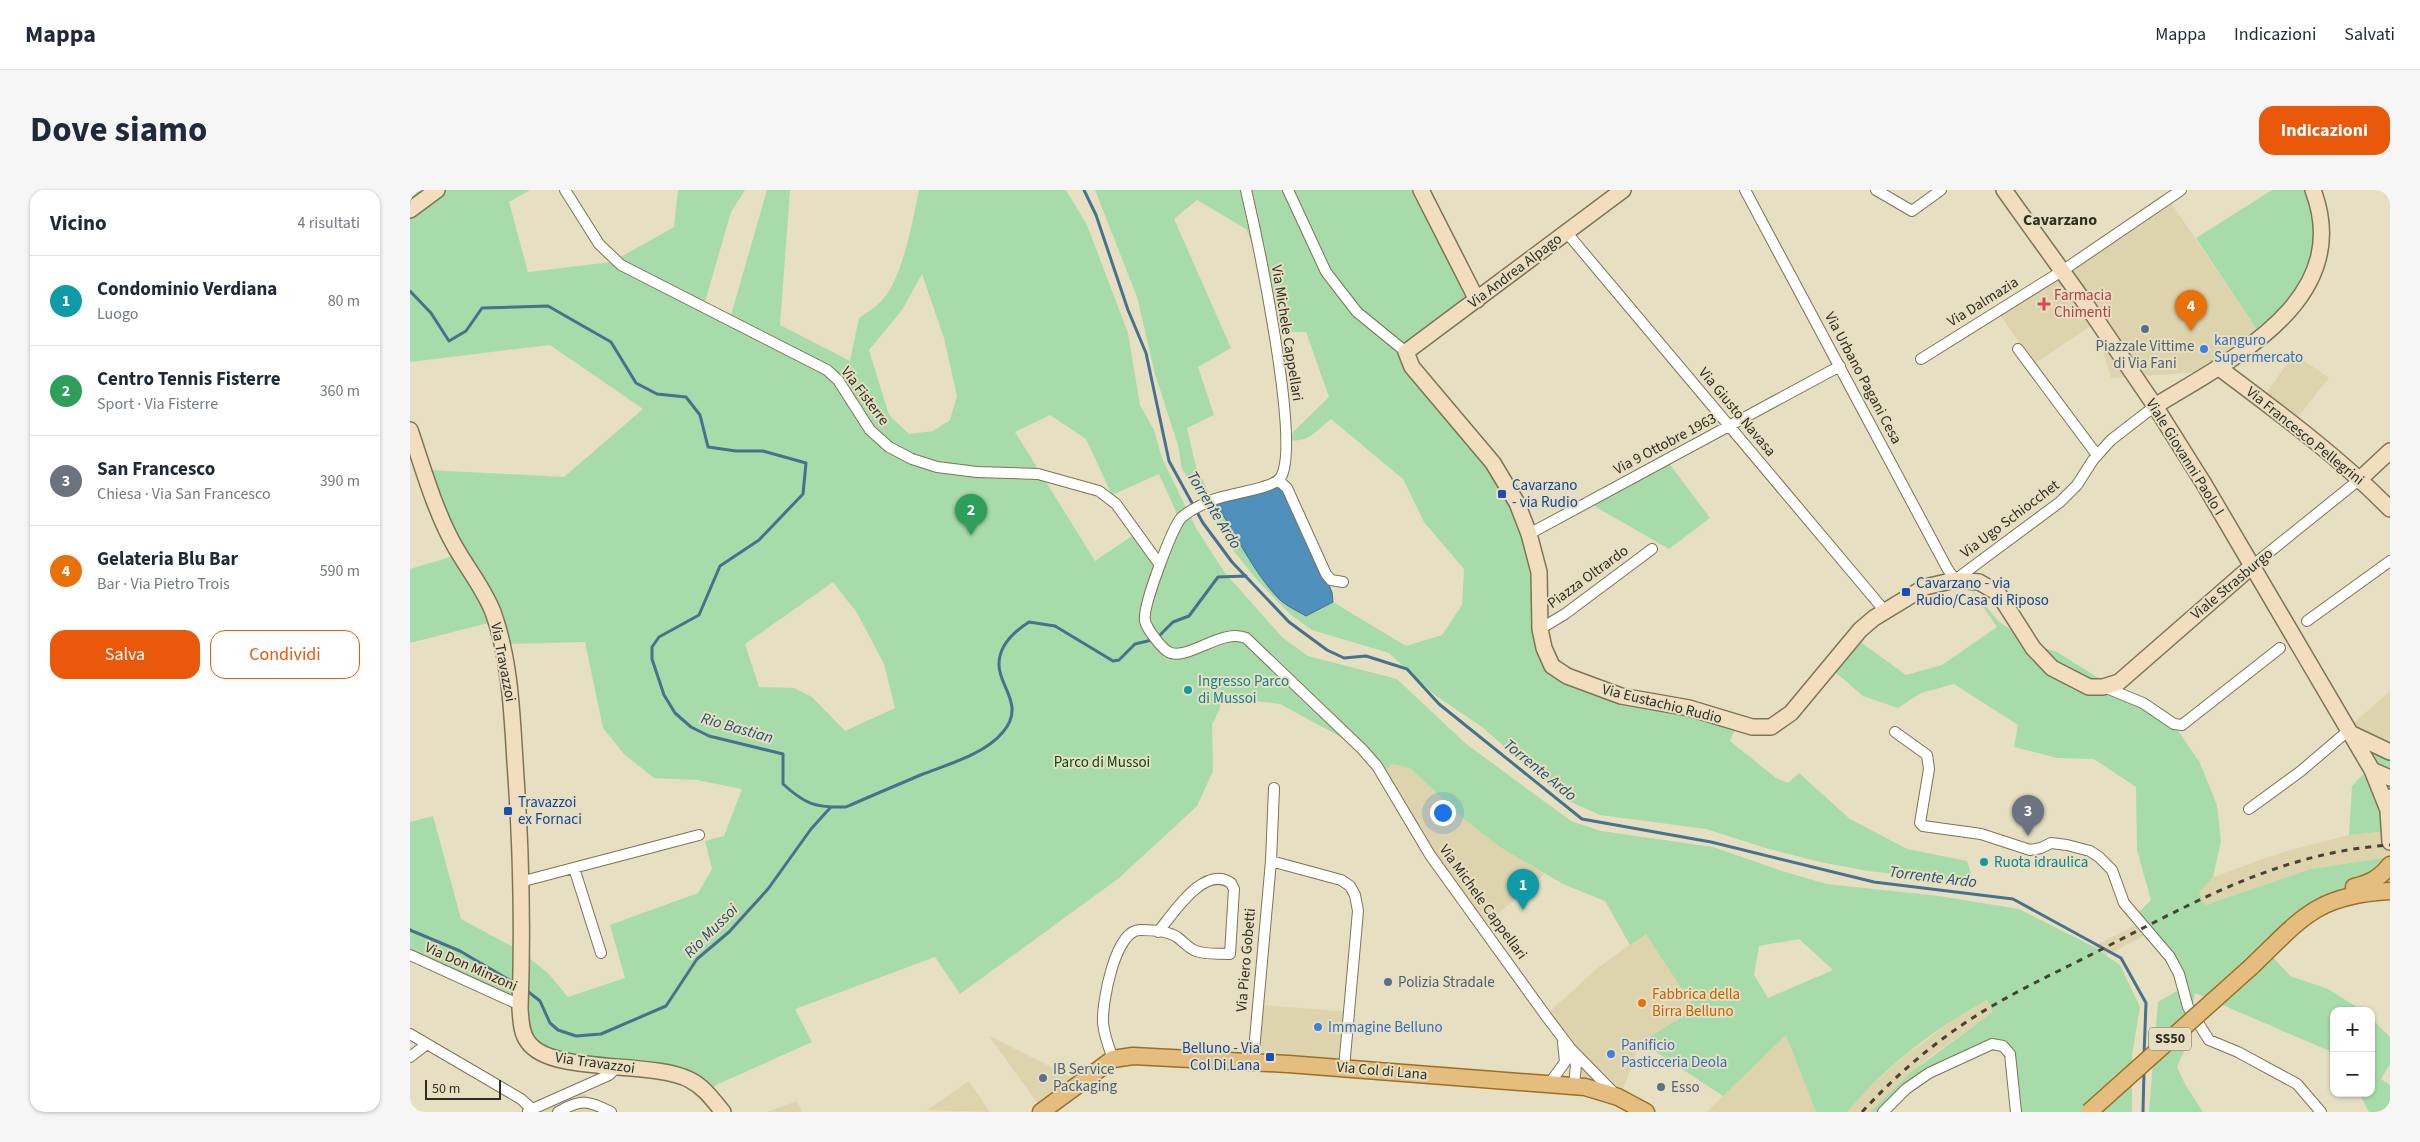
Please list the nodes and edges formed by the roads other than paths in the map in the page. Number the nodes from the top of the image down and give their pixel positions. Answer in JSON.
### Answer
{"nodes":[{"id":1,"x":437,"y":190,"type":"edge"},
{"id":2,"x":565,"y":190,"type":"edge"},
{"id":3,"x":1246,"y":190,"type":"edge"},
{"id":4,"x":1288,"y":190,"type":"edge"},
{"id":5,"x":1421,"y":190,"type":"edge"},
{"id":6,"x":1623,"y":190,"type":"edge"},
{"id":7,"x":1745,"y":190,"type":"edge"},
{"id":8,"x":1876,"y":190,"type":"edge"},
{"id":9,"x":1941,"y":190,"type":"edge"},
{"id":10,"x":2004,"y":190,"type":"edge"},
{"id":11,"x":2181,"y":190,"type":"edge"},
{"id":12,"x":2313,"y":190,"type":"edge"},
{"id":13,"x":412,"y":208,"type":"edge"},
{"id":14,"x":1566,"y":233,"type":"junction"},
{"id":15,"x":2062,"y":271,"type":"junction"},
{"id":16,"x":1476,"y":300,"type":"junction"},
{"id":17,"x":2018,"y":349,"type":"dead end"},
{"id":18,"x":2244,"y":349,"type":"junction"},
{"id":19,"x":1406,"y":352,"type":"junction"},
{"id":20,"x":1921,"y":359,"type":"dead end"},
{"id":21,"x":1840,"y":366,"type":"junction"},
{"id":22,"x":2212,"y":371,"type":"junction"},
{"id":23,"x":2240,"y":384,"type":"junction"},
{"id":24,"x":2154,"y":406,"type":"junction"},
{"id":25,"x":1730,"y":426,"type":"junction"},
{"id":26,"x":410,"y":430,"type":"edge"},
{"id":27,"x":2390,"y":451,"type":"edge"},
{"id":28,"x":2097,"y":455,"type":"junction"},
{"id":29,"x":2360,"y":479,"type":"junction"},
{"id":30,"x":1278,"y":480,"type":"junction"},
{"id":31,"x":2390,"y":510,"type":"edge"},
{"id":32,"x":1529,"y":534,"type":"junction"},
{"id":33,"x":1652,"y":548,"type":"dead end"},
{"id":34,"x":2390,"y":561,"type":"edge"},
{"id":35,"x":1160,"y":565,"type":"junction"},
{"id":36,"x":2252,"y":566,"type":"junction"},
{"id":37,"x":1955,"y":580,"type":"junction"},
{"id":38,"x":1343,"y":582,"type":"dead end"},
{"id":39,"x":1884,"y":610,"type":"junction"},
{"id":40,"x":2307,"y":622,"type":"dead end"},
{"id":41,"x":1540,"y":629,"type":"junction"},
{"id":42,"x":2280,"y":648,"type":"dead end"},
{"id":43,"x":2103,"y":687,"type":"junction"},
{"id":44,"x":1894,"y":732,"type":"dead end"},
{"id":45,"x":2350,"y":732,"type":"junction"},
{"id":46,"x":2389,"y":751,"type":"edge"},
{"id":47,"x":2372,"y":770,"type":"junction"},
{"id":48,"x":2390,"y":778,"type":"edge"},
{"id":49,"x":1274,"y":788,"type":"dead end"},
{"id":50,"x":2248,"y":809,"type":"dead end"},
{"id":51,"x":2389,"y":810,"type":"edge"},
{"id":52,"x":699,"y":835,"type":"dead end"},
{"id":53,"x":2390,"y":842,"type":"edge"},
{"id":54,"x":1271,"y":861,"type":"junction"},
{"id":55,"x":2390,"y":865,"type":"edge"},
{"id":56,"x":574,"y":868,"type":"junction"},
{"id":57,"x":520,"y":882,"type":"junction"},
{"id":58,"x":2390,"y":891,"type":"edge"},
{"id":59,"x":2304,"y":917,"type":"junction"},
{"id":60,"x":1158,"y":932,"type":"junction"},
{"id":61,"x":601,"y":953,"type":"dead end"},
{"id":62,"x":410,"y":956,"type":"edge"},
{"id":63,"x":520,"y":1002,"type":"junction"},
{"id":64,"x":410,"y":1034,"type":"edge"},
{"id":65,"x":427,"y":1044,"type":"junction"},
{"id":66,"x":1568,"y":1051,"type":"junction"},
{"id":67,"x":410,"y":1057,"type":"edge"},
{"id":68,"x":1113,"y":1060,"type":"junction"},
{"id":69,"x":1253,"y":1062,"type":"junction"},
{"id":70,"x":618,"y":1066,"type":"junction"},
{"id":71,"x":1344,"y":1068,"type":"junction"},
{"id":72,"x":1549,"y":1084,"type":"junction"},
{"id":73,"x":1571,"y":1086,"type":"junction"},
{"id":74,"x":1618,"y":1097,"type":"junction"},
{"id":75,"x":529,"y":1110,"type":"edge"},
{"id":76,"x":558,"y":1112,"type":"edge"},
{"id":77,"x":611,"y":1112,"type":"edge"},
{"id":78,"x":723,"y":1112,"type":"edge"},
{"id":79,"x":1041,"y":1112,"type":"edge"},
{"id":80,"x":1646,"y":1112,"type":"edge"},
{"id":81,"x":1883,"y":1112,"type":"edge"},
{"id":82,"x":2016,"y":1112,"type":"edge"},
{"id":83,"x":2090,"y":1112,"type":"edge"},
{"id":84,"x":2321,"y":1112,"type":"edge"}],
"edges":[{"from":1,"to":13,"type":"street"},
{"from":2,"to":35,"type":"street","name":"Via Fisterre"},
{"from":3,"to":30,"type":"street","name":"Via Michele Cappellari"},
{"from":4,"to":19,"type":"street"},
{"from":5,"to":16,"type":"street"},
{"from":6,"to":14,"type":"street","name":"Via Andrea Alpago"},
{"from":7,"to":21,"type":"street","name":"Via Urbano Pagani Cesa"},
{"from":8,"to":9,"type":"street"},
{"from":10,"to":15,"type":"street","name":"Viale Giovanni Paolo I"},
{"from":11,"to":15,"type":"street","name":"Via Dalmazia"},
{"from":12,"to":18,"type":"street"},
{"from":14,"to":16,"type":"street","name":"Via Andrea Alpago"},
{"from":14,"to":25,"type":"street","name":"Via Giusto Navasa"},
{"from":15,"to":20,"type":"street","name":"Via Dalmazia"},
{"from":15,"to":24,"type":"street","name":"Viale Giovanni Paolo I"},
{"from":16,"to":19,"type":"street","name":"Via Andrea Alpago"},
{"from":17,"to":28,"type":"street"},
{"from":18,"to":22,"type":"street"},
{"from":18,"to":23,"type":"street","name":"Via Francesco Pellegrini"},
{"from":19,"to":32,"type":"street","name":"Via Eustachio Rudio"},
{"from":21,"to":25,"type":"street","name":"Via 9 Ottobre 1963"},
{"from":21,"to":37,"type":"street","name":"Via Urbano Pagani Cesa"},
{"from":22,"to":23,"type":"street","name":"Via Francesco Pellegrini"},
{"from":22,"to":24,"type":"street"},
{"from":23,"to":29,"type":"street","name":"Via Francesco Pellegrini"},
{"from":24,"to":28,"type":"street","name":"Via Ugo Schiocchet"},
{"from":24,"to":36,"type":"street","name":"Viale Giovanni Paolo I"},
{"from":25,"to":32,"type":"street","name":"Via 9 Ottobre 1963"},
{"from":25,"to":39,"type":"street","name":"Via Giusto Navasa"},
{"from":26,"to":57,"type":"street","name":"Via Travazzoi"},
{"from":27,"to":29,"type":"street"},
{"from":28,"to":37,"type":"street","name":"Via Ugo Schiocchet"},
{"from":29,"to":31,"type":"street","name":"Via Francesco Pellegrini"},
{"from":29,"to":36,"type":"street","name":"Viale Strasburgo"},
{"from":30,"to":35,"type":"street","name":"Via Michele Cappellari"},
{"from":30,"to":38,"type":"street"},
{"from":32,"to":41,"type":"street","name":"Via Eustachio Rudio"},
{"from":33,"to":41,"type":"street","name":"Piazza Oltrardo"},
{"from":34,"to":40,"type":"street"},
{"from":35,"to":66,"type":"street","name":"Via Michele Cappellari"},
{"from":36,"to":43,"type":"street","name":"Viale Strasburgo"},
{"from":36,"to":45,"type":"street","name":"Viale Giovanni Paolo I"},
{"from":37,"to":39,"type":"street","name":"Via Eustachio Rudio"},
{"from":37,"to":43,"type":"street","name":"Via Eustachio Rudio"},
{"from":39,"to":41,"type":"street","name":"Via Eustachio Rudio"},
{"from":42,"to":43,"type":"street"},
{"from":44,"to":84,"type":"street"},
{"from":45,"to":46,"type":"street"},
{"from":45,"to":47,"type":"street","name":"Viale Giovanni Paolo I"},
{"from":45,"to":50,"type":"street"},
{"from":47,"to":48,"type":"street"},
{"from":47,"to":51,"type":"street","name":"Viale Giovanni Paolo I"},
{"from":49,"to":54,"type":"street","name":"Via Piero Gobetti"},
{"from":51,"to":53,"type":"street","name":"Viale Giovanni Paolo I"},
{"from":52,"to":56,"type":"street"},
{"from":54,"to":69,"type":"street","name":"Via Piero Gobetti"},
{"from":54,"to":71,"type":"street"},
{"from":55,"to":59,"type":"main road"},
{"from":56,"to":57,"type":"street"},
{"from":56,"to":61,"type":"street"},
{"from":57,"to":63,"type":"street","name":"Via Travazzoi"},
{"from":58,"to":59,"type":"main road"},
{"from":59,"to":83,"type":"main road","number":"SS50","bridge":true},
{"from":60,"to":60,"type":"street"},
{"from":60,"to":68,"type":"street"},
{"from":62,"to":63,"type":"street","name":"Via Don Minzoni"},
{"from":63,"to":70,"type":"street","name":"Via Travazzoi"},
{"from":64,"to":65,"type":"street"},
{"from":65,"to":67,"type":"street"},
{"from":65,"to":75,"type":"street"},
{"from":66,"to":72,"type":"street"},
{"from":66,"to":73,"type":"street","name":"Via Michele Cappellari"},
{"from":66,"to":74,"type":"street","name":"Via Michele Cappellari"},
{"from":68,"to":69,"type":"main road","name":"Via Col di Lana"},
{"from":68,"to":79,"type":"main road"},
{"from":69,"to":71,"type":"main road","name":"Via Col di Lana"},
{"from":70,"to":75,"type":"street"},
{"from":70,"to":78,"type":"street","name":"Via Travazzoi"},
{"from":71,"to":72,"type":"main road","name":"Via Col di Lana"},
{"from":72,"to":73,"type":"main road","name":"Via Col di Lana"},
{"from":73,"to":74,"type":"main road","name":"Via Col di Lana"},
{"from":74,"to":80,"type":"main road","name":"Via Col di Lana"},
{"from":76,"to":77,"type":"street"},
{"from":81,"to":82,"type":"street"}]}
